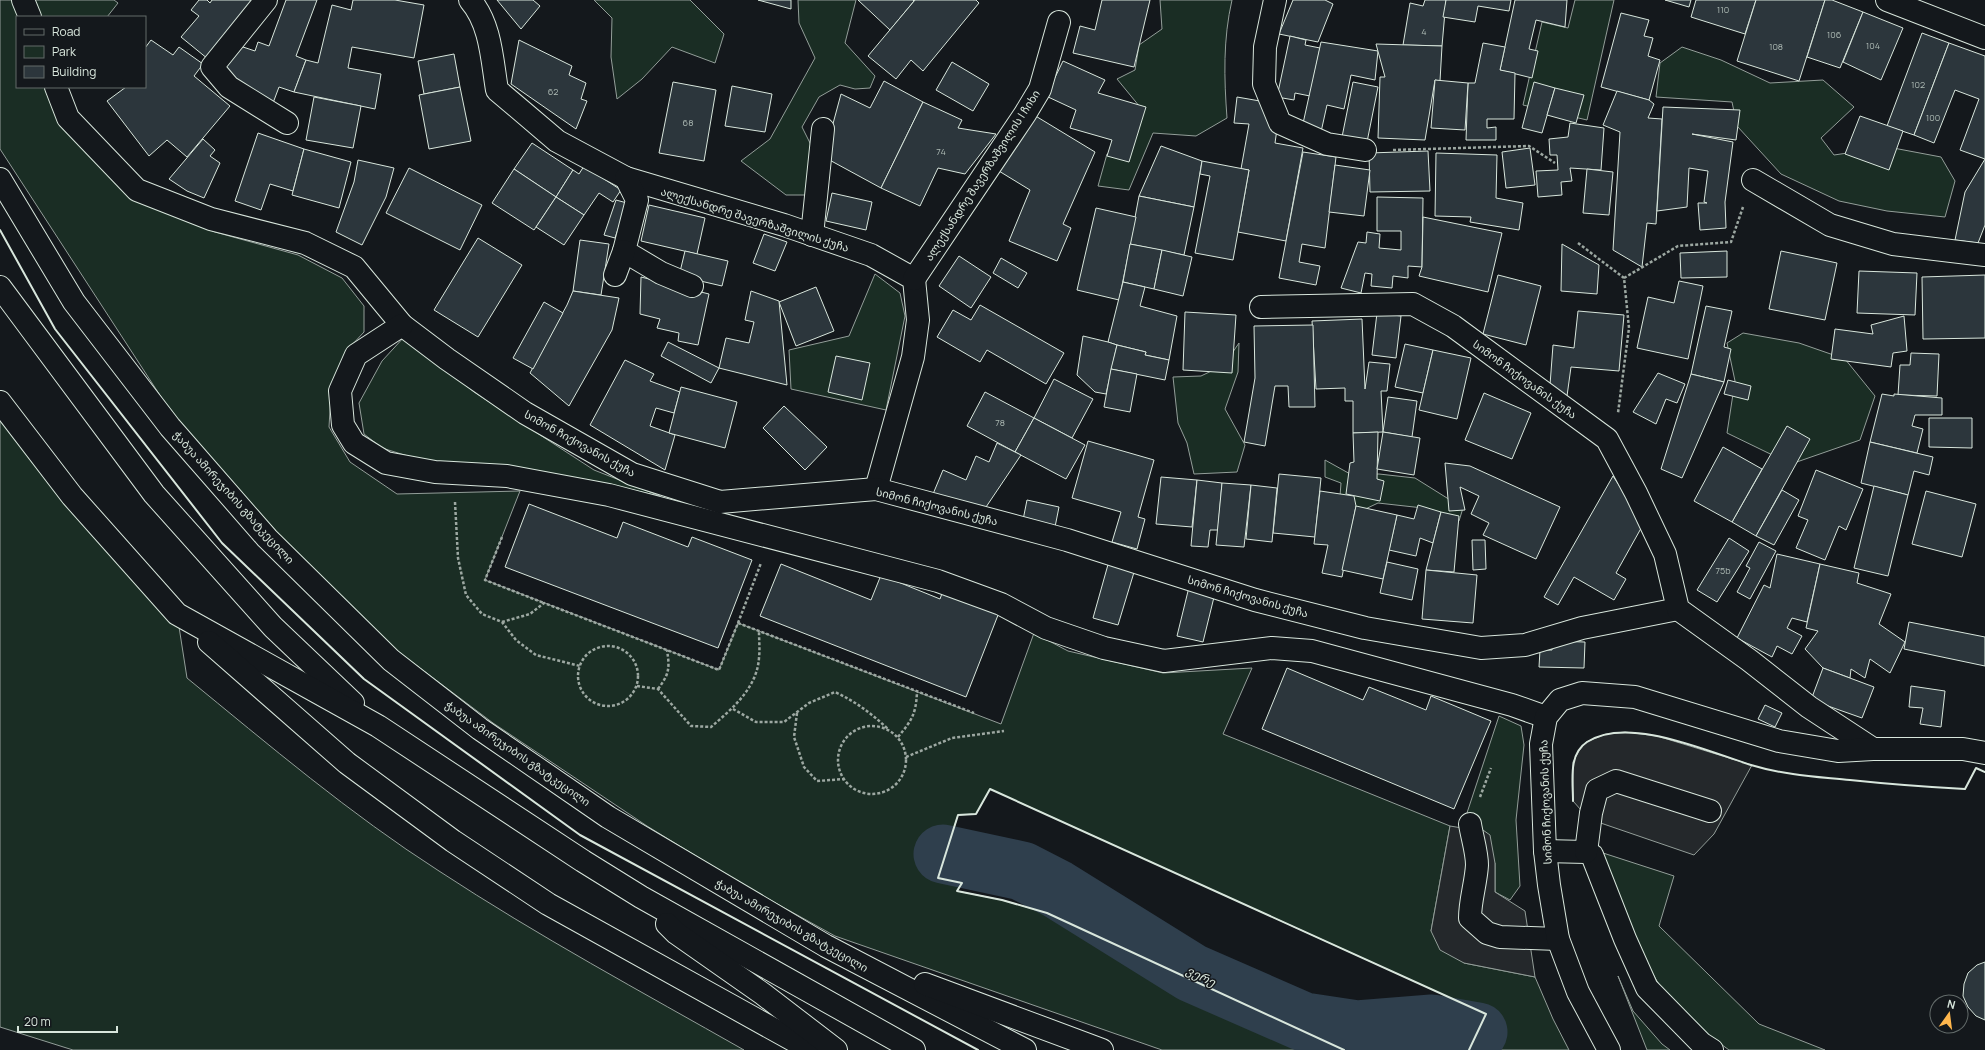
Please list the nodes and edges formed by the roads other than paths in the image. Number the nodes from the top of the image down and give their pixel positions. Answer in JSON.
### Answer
{"nodes":[{"id":1,"x":23,"y":0,"type":"edge"},
{"id":2,"x":266,"y":0,"type":"edge"},
{"id":3,"x":470,"y":0,"type":"edge"},
{"id":4,"x":1275,"y":0,"type":"edge"},
{"id":5,"x":1887,"y":0,"type":"edge"},
{"id":6,"x":30,"y":16,"type":"edge"},
{"id":7,"x":1059,"y":22,"type":"dead end"},
{"id":8,"x":1985,"y":38,"type":"edge"},
{"id":9,"x":56,"y":88,"type":"edge"},
{"id":10,"x":287,"y":123,"type":"dead end"},
{"id":11,"x":822,"y":129,"type":"dead end"},
{"id":12,"x":1365,"y":150,"type":"road end"},
{"id":13,"x":626,"y":178,"type":"junction"},
{"id":14,"x":0,"y":179,"type":"edge"},
{"id":15,"x":1753,"y":180,"type":"road end"},
{"id":16,"x":812,"y":235,"type":"junction"},
{"id":17,"x":624,"y":251,"type":"junction"},
{"id":18,"x":1985,"y":255,"type":"edge"},
{"id":19,"x":615,"y":275,"type":"dead end"},
{"id":20,"x":914,"y":279,"type":"junction"},
{"id":21,"x":692,"y":286,"type":"dead end"},
{"id":22,"x":0,"y":287,"type":"edge"},
{"id":23,"x":1261,"y":307,"type":"dead end"},
{"id":24,"x":402,"y":325,"type":"junction"},
{"id":25,"x":0,"y":402,"type":"edge"},
{"id":26,"x":876,"y":490,"type":"junction"},
{"id":27,"x":1678,"y":609,"type":"junction"},
{"id":28,"x":177,"y":614,"type":"junction"},
{"id":29,"x":1546,"y":717,"type":"junction"},
{"id":30,"x":378,"y":726,"type":"junction"},
{"id":31,"x":1873,"y":749,"type":"junction"},
{"id":32,"x":1985,"y":753,"type":"edge"},
{"id":33,"x":1710,"y":811,"type":"dead end"},
{"id":34,"x":1470,"y":824,"type":"dead end"},
{"id":35,"x":1545,"y":851,"type":"junction"},
{"id":36,"x":1586,"y":852,"type":"junction"},
{"id":37,"x":641,"y":897,"type":"junction"},
{"id":38,"x":1558,"y":939,"type":"junction"},
{"id":39,"x":826,"y":946,"type":"junction"},
{"id":40,"x":811,"y":1050,"type":"edge"},
{"id":41,"x":836,"y":1050,"type":"edge"},
{"id":42,"x":914,"y":1050,"type":"edge"},
{"id":43,"x":1025,"y":1050,"type":"edge"},
{"id":44,"x":1102,"y":1050,"type":"edge"},
{"id":45,"x":1609,"y":1050,"type":"edge"},
{"id":46,"x":1712,"y":1050,"type":"edge"}],
"edges":[{"from":1,"to":6,"type":"street"},
{"from":2,"to":10,"type":"street"},
{"from":3,"to":13,"type":"street","name":"ალექსანდრე შავერზაშვილის ქუჩა"},
{"from":4,"to":12,"type":"street"},
{"from":5,"to":8,"type":"street"},
{"from":7,"to":20,"type":"street","name":"ალექსანდრე შავერზაშვილის I ჩიხი"},
{"from":9,"to":24,"type":"street","name":"სიმონ ჩიქოვანის ქუჩა"},
{"from":11,"to":16,"type":"street"},
{"from":13,"to":16,"type":"street","name":"ალექსანდრე შავერზაშვილის ქუჩა"},
{"from":13,"to":17,"type":"street"},
{"from":14,"to":39,"type":"street","name":"ჭაბუა ამირეჯიბის გზატკეცილი"},
{"from":15,"to":18,"type":"street"},
{"from":16,"to":20,"type":"street","name":"ალექსანდრე შავერზაშვილის ქუჩა"},
{"from":17,"to":19,"type":"street"},
{"from":17,"to":21,"type":"street"},
{"from":20,"to":26,"type":"street"},
{"from":22,"to":30,"type":"street"},
{"from":23,"to":27,"type":"street","name":"სიმონ ჩიქოვანის ქუჩა"},
{"from":24,"to":26,"type":"street","name":"სიმონ ჩიქოვანის ქუჩა"},
{"from":24,"to":29,"type":"street"},
{"from":25,"to":28,"type":"street"},
{"from":26,"to":27,"type":"street","name":"სიმონ ჩიქოვანის ქუჩა"},
{"from":27,"to":31,"type":"street"},
{"from":28,"to":30,"type":"street"},
{"from":28,"to":40,"type":"street"},
{"from":29,"to":31,"type":"street","name":"სიმონ ჩიქოვანის ქუჩა"},
{"from":29,"to":35,"type":"street","name":"სიმონ ჩიქოვანის ქუჩა"},
{"from":30,"to":37,"type":"street"},
{"from":31,"to":32,"type":"street","name":"სიმონ ჩიქოვანის ქუჩა"},
{"from":33,"to":36,"type":"street"},
{"from":34,"to":38,"type":"street"},
{"from":35,"to":36,"type":"street"},
{"from":35,"to":38,"type":"street","name":"სიმონ ჩიქოვანის ქუჩა"},
{"from":36,"to":46,"type":"street"},
{"from":37,"to":41,"type":"street"},
{"from":37,"to":42,"type":"street"},
{"from":38,"to":45,"type":"street","name":"სიმონ ჩიქოვანის ქუჩა"},
{"from":39,"to":43,"type":"street","name":"ჭაბუა ამირეჯიბის გზატკეცილი"},
{"from":39,"to":44,"type":"street"}]}
